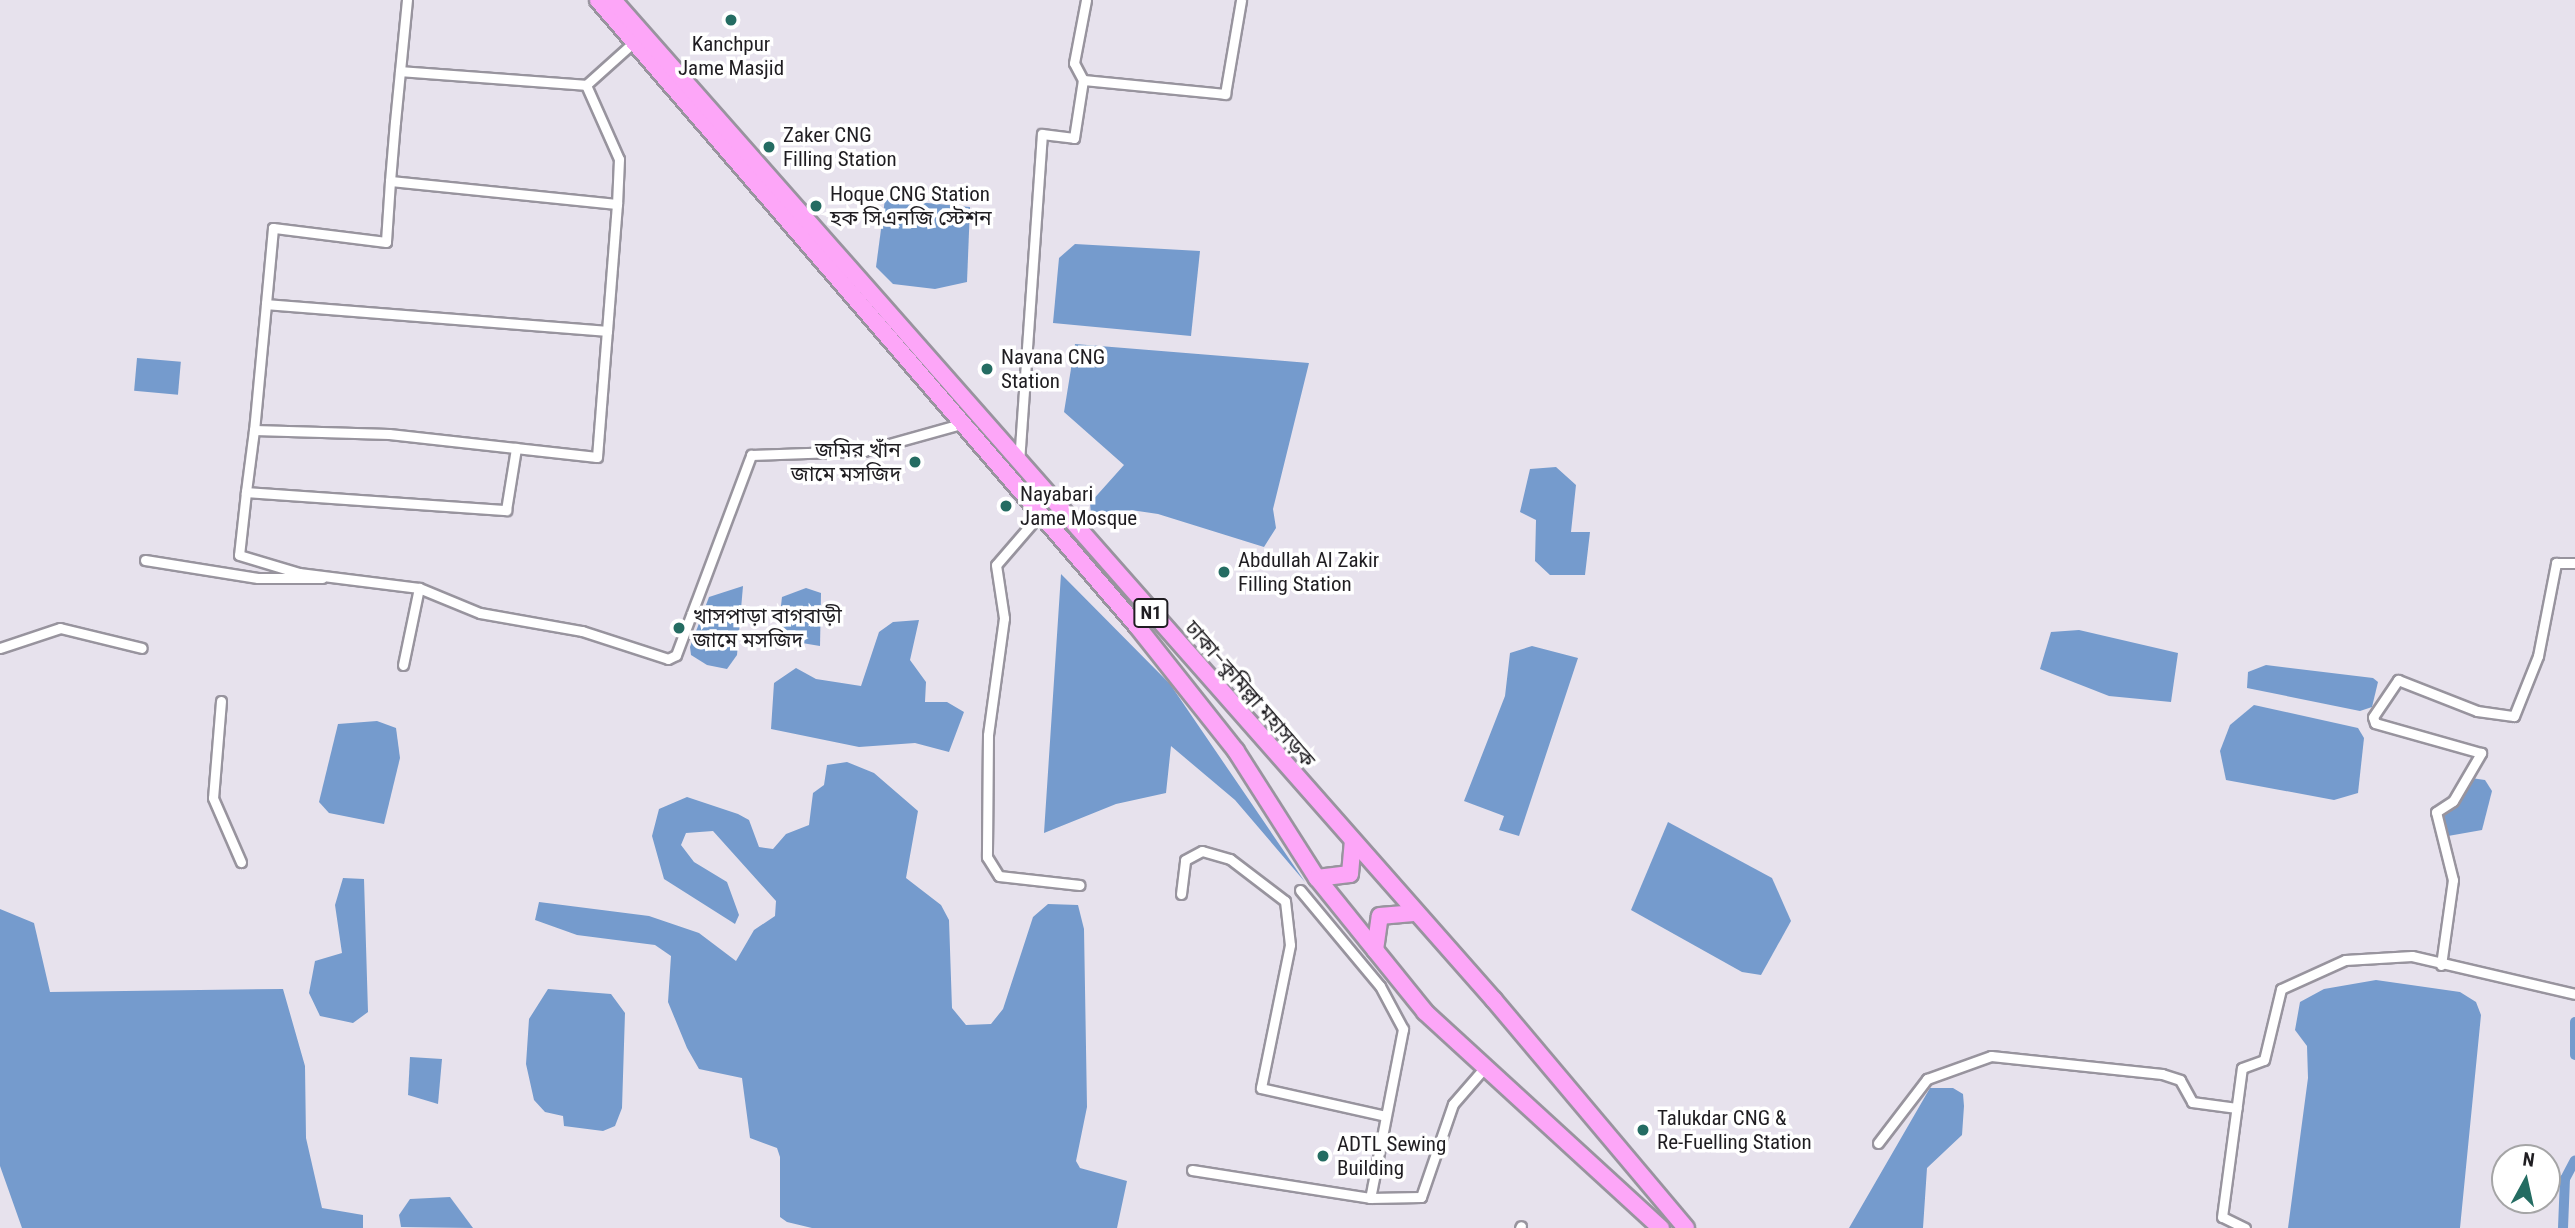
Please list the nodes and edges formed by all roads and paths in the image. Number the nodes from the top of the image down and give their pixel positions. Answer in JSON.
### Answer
{"nodes":[{"id":1,"x":407,"y":0,"type":"edge"},
{"id":2,"x":598,"y":0,"type":"edge"},
{"id":3,"x":613,"y":0,"type":"edge"},
{"id":4,"x":1086,"y":0,"type":"edge"},
{"id":5,"x":1241,"y":0,"type":"edge"},
{"id":6,"x":634,"y":42,"type":"junction"},
{"id":7,"x":400,"y":71,"type":"junction"},
{"id":8,"x":1083,"y":80,"type":"junction"},
{"id":9,"x":586,"y":85,"type":"junction"},
{"id":10,"x":390,"y":181,"type":"junction"},
{"id":11,"x":617,"y":204,"type":"junction"},
{"id":12,"x":266,"y":304,"type":"junction"},
{"id":13,"x":607,"y":331,"type":"junction"},
{"id":14,"x":961,"y":424,"type":"junction"},
{"id":15,"x":254,"y":430,"type":"junction"},
{"id":16,"x":516,"y":447,"type":"junction"},
{"id":17,"x":1018,"y":467,"type":"junction"},
{"id":18,"x":246,"y":492,"type":"junction"},
{"id":19,"x":1040,"y":514,"type":"junction"},
{"id":20,"x":145,"y":560,"type":"dead end"},
{"id":21,"x":2575,"y":563,"type":"edge"},
{"id":22,"x":331,"y":576,"type":"junction"},
{"id":23,"x":419,"y":588,"type":"junction"},
{"id":24,"x":0,"y":648,"type":"edge"},
{"id":25,"x":142,"y":648,"type":"dead end"},
{"id":26,"x":403,"y":665,"type":"dead end"},
{"id":27,"x":221,"y":701,"type":"dead end"},
{"id":28,"x":1353,"y":842,"type":"junction"},
{"id":29,"x":241,"y":862,"type":"dead end"},
{"id":30,"x":1317,"y":878,"type":"junction"},
{"id":31,"x":1079,"y":885,"type":"dead end"},
{"id":32,"x":1300,"y":890,"type":"dead end"},
{"id":33,"x":1181,"y":894,"type":"dead end"},
{"id":34,"x":1416,"y":914,"type":"junction"},
{"id":35,"x":1375,"y":950,"type":"junction"},
{"id":36,"x":2441,"y":965,"type":"junction"},
{"id":37,"x":2571,"y":994,"type":"edge"},
{"id":38,"x":1489,"y":1065,"type":"junction"},
{"id":39,"x":2237,"y":1108,"type":"junction"},
{"id":40,"x":1382,"y":1115,"type":"junction"},
{"id":41,"x":1878,"y":1143,"type":"dead end"},
{"id":42,"x":1192,"y":1170,"type":"dead end"},
{"id":43,"x":1370,"y":1198,"type":"junction"},
{"id":44,"x":1661,"y":1228,"type":"edge"},
{"id":45,"x":1686,"y":1228,"type":"edge"},
{"id":46,"x":2245,"y":1228,"type":"edge"}],
"edges":[{"from":1,"to":7,"type":"street"},
{"from":2,"to":6,"type":"highway","name":"ঢাকা–কুমিল্লা মহাসড়ক","number":"N1"},
{"from":3,"to":17,"type":"highway","name":"ঢাকা–কুমিল্লা মহাসড়ক","number":"N1"},
{"from":4,"to":8,"type":"street"},
{"from":5,"to":8,"type":"street"},
{"from":6,"to":9,"type":"street"},
{"from":6,"to":14,"type":"highway","name":"ঢাকা–কুমিল্লা মহাসড়ক","number":"N1"},
{"from":7,"to":9,"type":"street"},
{"from":7,"to":10,"type":"street"},
{"from":8,"to":17,"type":"street"},
{"from":9,"to":11,"type":"street"},
{"from":10,"to":11,"type":"street"},
{"from":10,"to":12,"type":"street"},
{"from":11,"to":13,"type":"street"},
{"from":12,"to":13,"type":"street"},
{"from":12,"to":15,"type":"street"},
{"from":13,"to":16,"type":"street"},
{"from":14,"to":19,"type":"highway","name":"ঢাকা–কুমিল্লা মহাসড়ক","number":"N1"},
{"from":14,"to":23,"type":"street"},
{"from":15,"to":16,"type":"street"},
{"from":15,"to":18,"type":"street"},
{"from":16,"to":18,"type":"street"},
{"from":17,"to":28,"type":"highway","name":"ঢাকা–কুমিল্লা মহাসড়ক","number":"N1"},
{"from":18,"to":22,"type":"street"},
{"from":19,"to":30,"type":"highway","name":"ঢাকা–কুমিল্লা মহাসড়ক","number":"N1"},
{"from":19,"to":31,"type":"street"},
{"from":20,"to":22,"type":"street"},
{"from":21,"to":36,"type":"street"},
{"from":22,"to":23,"type":"street"},
{"from":23,"to":26,"type":"street"},
{"from":24,"to":25,"type":"street"},
{"from":27,"to":29,"type":"street"},
{"from":28,"to":30,"type":"highway"},
{"from":28,"to":34,"type":"highway","name":"ঢাকা–কুমিল্লা মহাসড়ক","number":"N1"},
{"from":30,"to":35,"type":"highway","name":"ঢাকা–কুমিল্লা মহাসড়ক","number":"N1"},
{"from":32,"to":40,"type":"street"},
{"from":33,"to":40,"type":"street"},
{"from":34,"to":35,"type":"highway"},
{"from":34,"to":45,"type":"highway","name":"ঢাকা–কুমিল্লা মহাসড়ক","number":"N1"},
{"from":35,"to":38,"type":"highway","name":"ঢাকা–কুমিল্লা মহাসড়ক","number":"N1"},
{"from":36,"to":37,"type":"street"},
{"from":36,"to":39,"type":"street"},
{"from":38,"to":43,"type":"street"},
{"from":38,"to":44,"type":"highway","name":"ঢাকা–কুমিল্লা মহাসড়ক","number":"N1"},
{"from":39,"to":41,"type":"street"},
{"from":39,"to":46,"type":"street"},
{"from":40,"to":43,"type":"street"},
{"from":42,"to":43,"type":"street"}]}
